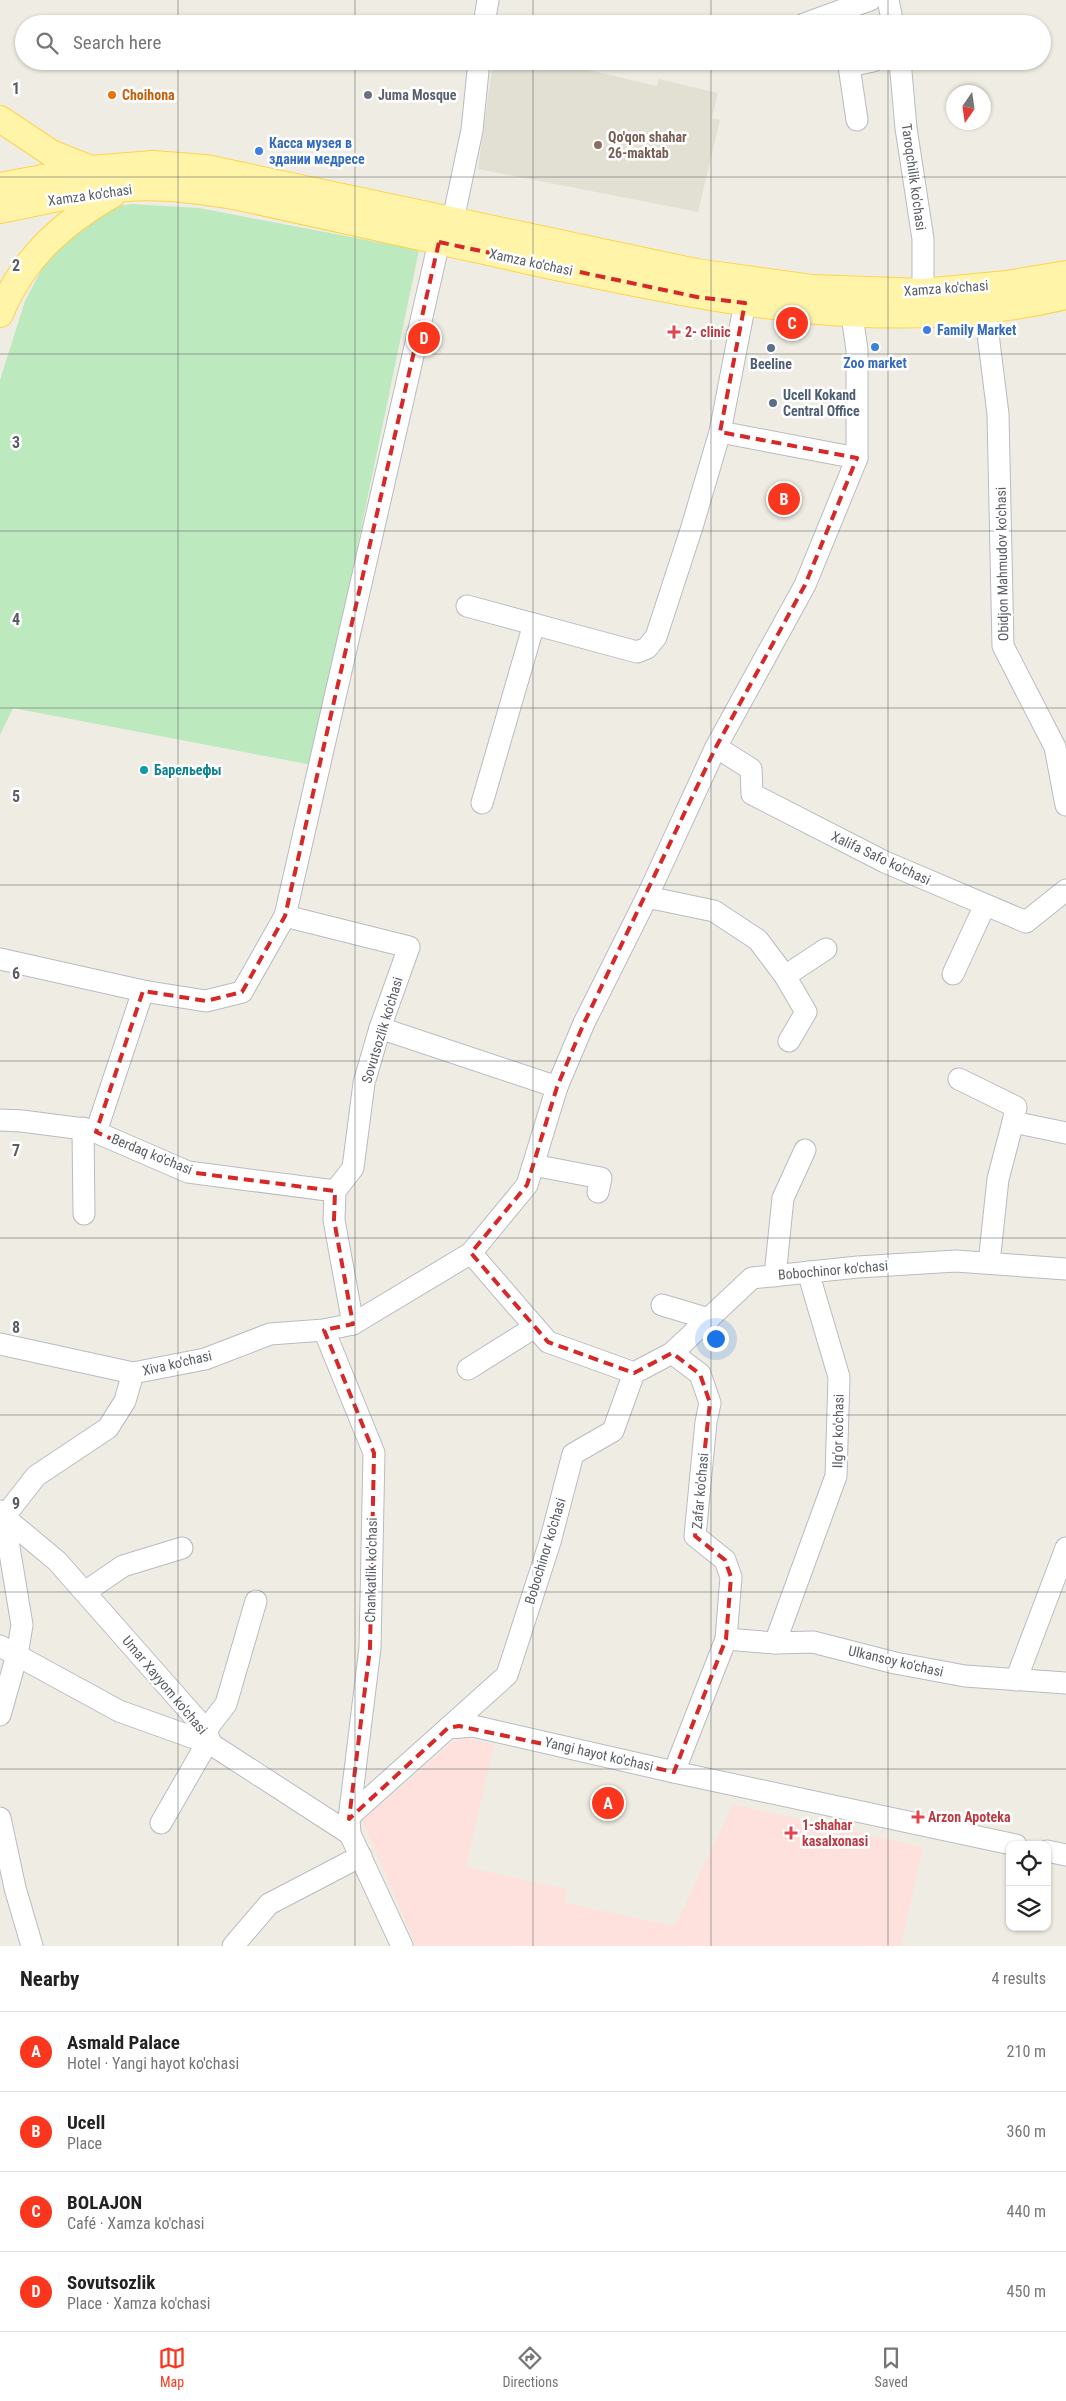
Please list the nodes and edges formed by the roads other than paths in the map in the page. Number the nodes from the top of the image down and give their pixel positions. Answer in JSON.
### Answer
{"nodes":[{"id":1,"x":488,"y":0,"type":"edge"},
{"id":2,"x":870,"y":0,"type":"edge"},
{"id":3,"x":888,"y":0,"type":"edge"},
{"id":4,"x":831,"y":7,"type":"edge"},
{"id":5,"x":486,"y":15,"type":"edge"},
{"id":6,"x":818,"y":15,"type":"edge"},
{"id":7,"x":891,"y":15,"type":"edge"},
{"id":8,"x":477,"y":70,"type":"edge"},
{"id":9,"x":850,"y":70,"type":"edge"},
{"id":10,"x":901,"y":70,"type":"edge"},
{"id":11,"x":0,"y":119,"type":"edge"},
{"id":12,"x":857,"y":120,"type":"dead end"},
{"id":13,"x":91,"y":169,"type":"junction"},
{"id":14,"x":0,"y":186,"type":"edge"},
{"id":15,"x":124,"y":188,"type":"junction"},
{"id":16,"x":0,"y":210,"type":"edge"},
{"id":17,"x":453,"y":220,"type":"junction"},
{"id":18,"x":439,"y":242,"type":"junction"},
{"id":19,"x":1066,"y":274,"type":"edge"},
{"id":20,"x":923,"y":292,"type":"junction"},
{"id":21,"x":1066,"y":296,"type":"edge"},
{"id":22,"x":745,"y":303,"type":"junction"},
{"id":23,"x":985,"y":310,"type":"junction"},
{"id":24,"x":0,"y":314,"type":"edge"},
{"id":25,"x":852,"y":315,"type":"junction"},
{"id":26,"x":720,"y":432,"type":"junction"},
{"id":27,"x":857,"y":458,"type":"junction"},
{"id":28,"x":467,"y":606,"type":"dead end"},
{"id":29,"x":534,"y":624,"type":"junction"},
{"id":30,"x":716,"y":746,"type":"junction"},
{"id":31,"x":482,"y":803,"type":"dead end"},
{"id":32,"x":1066,"y":805,"type":"edge"},
{"id":33,"x":1066,"y":890,"type":"edge"},
{"id":34,"x":647,"y":896,"type":"junction"},
{"id":35,"x":985,"y":905,"type":"junction"},
{"id":36,"x":285,"y":916,"type":"junction"},
{"id":37,"x":826,"y":948,"type":"dead end"},
{"id":38,"x":0,"y":959,"type":"edge"},
{"id":39,"x":953,"y":974,"type":"dead end"},
{"id":40,"x":784,"y":976,"type":"junction"},
{"id":41,"x":143,"y":991,"type":"junction"},
{"id":42,"x":380,"y":1028,"type":"junction"},
{"id":43,"x":789,"y":1041,"type":"dead end"},
{"id":44,"x":959,"y":1079,"type":"dead end"},
{"id":45,"x":557,"y":1087,"type":"junction"},
{"id":46,"x":0,"y":1120,"type":"edge"},
{"id":47,"x":1013,"y":1122,"type":"junction"},
{"id":48,"x":90,"y":1130,"type":"junction"},
{"id":49,"x":1066,"y":1133,"type":"edge"},
{"id":50,"x":804,"y":1150,"type":"dead end"},
{"id":51,"x":533,"y":1165,"type":"junction"},
{"id":52,"x":334,"y":1191,"type":"junction"},
{"id":53,"x":598,"y":1192,"type":"dead end"},
{"id":54,"x":84,"y":1214,"type":"dead end"},
{"id":55,"x":471,"y":1253,"type":"junction"},
{"id":56,"x":989,"y":1263,"type":"junction"},
{"id":57,"x":1066,"y":1269,"type":"edge"},
{"id":58,"x":808,"y":1272,"type":"junction"},
{"id":59,"x":775,"y":1276,"type":"junction"},
{"id":60,"x":662,"y":1304,"type":"dead end"},
{"id":61,"x":709,"y":1319,"type":"junction"},
{"id":62,"x":353,"y":1324,"type":"junction"},
{"id":63,"x":535,"y":1327,"type":"junction"},
{"id":64,"x":324,"y":1330,"type":"junction"},
{"id":65,"x":0,"y":1344,"type":"edge"},
{"id":66,"x":672,"y":1353,"type":"junction"},
{"id":67,"x":468,"y":1369,"type":"dead end"},
{"id":68,"x":133,"y":1373,"type":"junction"},
{"id":69,"x":634,"y":1373,"type":"junction"},
{"id":70,"x":2,"y":1514,"type":"edge"},
{"id":71,"x":182,"y":1548,"type":"dead end"},
{"id":72,"x":1066,"y":1548,"type":"edge"},
{"id":73,"x":86,"y":1592,"type":"junction"},
{"id":74,"x":256,"y":1601,"type":"dead end"},
{"id":75,"x":726,"y":1639,"type":"junction"},
{"id":76,"x":775,"y":1643,"type":"junction"},
{"id":77,"x":8,"y":1651,"type":"edge"},
{"id":78,"x":1016,"y":1680,"type":"junction"},
{"id":79,"x":1066,"y":1683,"type":"edge"},
{"id":80,"x":0,"y":1715,"type":"edge"},
{"id":81,"x":448,"y":1728,"type":"junction"},
{"id":82,"x":208,"y":1739,"type":"junction"},
{"id":83,"x":674,"y":1772,"type":"junction"},
{"id":84,"x":0,"y":1818,"type":"edge"},
{"id":85,"x":161,"y":1823,"type":"dead end"},
{"id":86,"x":350,"y":1826,"type":"junction"},
{"id":87,"x":1006,"y":1843,"type":"edge"},
{"id":88,"x":1051,"y":1853,"type":"edge"},
{"id":89,"x":360,"y":1856,"type":"junction"},
{"id":90,"x":1066,"y":1856,"type":"edge"},
{"id":91,"x":32,"y":1946,"type":"edge"},
{"id":92,"x":234,"y":1946,"type":"edge"},
{"id":93,"x":402,"y":1946,"type":"edge"}],
"edges":[{"from":1,"to":5,"type":"street"},
{"from":2,"to":4,"type":"street"},
{"from":3,"to":7,"type":"street"},
{"from":4,"to":6,"type":"street"},
{"from":8,"to":17,"type":"street"},
{"from":9,"to":12,"type":"street"},
{"from":10,"to":20,"type":"street","name":"Taroqchilik ko'chasi"},
{"from":11,"to":13,"type":"main road"},
{"from":13,"to":14,"type":"main road","name":"Xamza ko'chasi"},
{"from":13,"to":17,"type":"main road","name":"Xamza ko'chasi"},
{"from":15,"to":16,"type":"main road","name":"Xamza ko'chasi"},
{"from":15,"to":18,"type":"main road","name":"Xamza ko'chasi"},
{"from":15,"to":24,"type":"main road"},
{"from":17,"to":18,"type":"street"},
{"from":17,"to":20,"type":"main road","name":"Xamza ko'chasi"},
{"from":18,"to":22,"type":"main road","name":"Xamza ko'chasi"},
{"from":18,"to":36,"type":"street"},
{"from":19,"to":20,"type":"main road","name":"Xamza ko'chasi"},
{"from":21,"to":23,"type":"main road","name":"Xamza ko'chasi"},
{"from":22,"to":25,"type":"main road","name":"Xamza ko'chasi"},
{"from":22,"to":26,"type":"street"},
{"from":23,"to":25,"type":"main road","name":"Xamza ko'chasi"},
{"from":23,"to":32,"type":"street","name":"Obidjon Mahmudov ko'chasi"},
{"from":25,"to":27,"type":"street"},
{"from":26,"to":27,"type":"street"},
{"from":26,"to":29,"type":"street"},
{"from":27,"to":30,"type":"street","name":"Xiva ko'chasi"},
{"from":28,"to":29,"type":"street"},
{"from":29,"to":31,"type":"street"},
{"from":30,"to":34,"type":"street","name":"Xiva ko'chasi"},
{"from":30,"to":35,"type":"street","name":"Xalifa Safo ko'chasi"},
{"from":33,"to":35,"type":"street","name":"Xalifa Safo ko'chasi"},
{"from":34,"to":40,"type":"street"},
{"from":34,"to":45,"type":"street","name":"Xiva ko'chasi"},
{"from":35,"to":39,"type":"street"},
{"from":36,"to":41,"type":"street"},
{"from":36,"to":42,"type":"street","name":"Sovutsozlik ko'chasi"},
{"from":37,"to":40,"type":"street"},
{"from":38,"to":41,"type":"street"},
{"from":40,"to":43,"type":"street"},
{"from":41,"to":48,"type":"street"},
{"from":42,"to":45,"type":"street"},
{"from":42,"to":52,"type":"street","name":"Sovutsozlik ko'chasi"},
{"from":44,"to":47,"type":"street"},
{"from":45,"to":51,"type":"street","name":"Xiva ko'chasi"},
{"from":46,"to":48,"type":"street","name":"Berdaq ko'chasi"},
{"from":47,"to":49,"type":"street"},
{"from":47,"to":56,"type":"street"},
{"from":48,"to":52,"type":"street","name":"Berdaq ko'chasi"},
{"from":48,"to":54,"type":"street"},
{"from":50,"to":59,"type":"street"},
{"from":51,"to":53,"type":"street"},
{"from":51,"to":55,"type":"street","name":"Xiva ko'chasi"},
{"from":52,"to":62,"type":"street"},
{"from":55,"to":62,"type":"street","name":"Xiva ko'chasi"},
{"from":55,"to":63,"type":"street"},
{"from":56,"to":57,"type":"street","name":"Bobochinor ko'chasi"},
{"from":56,"to":58,"type":"street","name":"Bobochinor ko'chasi"},
{"from":58,"to":59,"type":"street","name":"Bobochinor ko'chasi"},
{"from":58,"to":76,"type":"street","name":"Ilg'or ko'chasi"},
{"from":59,"to":61,"type":"street","name":"Bobochinor ko'chasi"},
{"from":60,"to":61,"type":"street"},
{"from":61,"to":66,"type":"street","name":"Bobochinor ko'chasi"},
{"from":62,"to":64,"type":"street","name":"Xiva ko'chasi"},
{"from":63,"to":67,"type":"street"},
{"from":63,"to":69,"type":"street"},
{"from":64,"to":68,"type":"street","name":"Xiva ko'chasi"},
{"from":64,"to":86,"type":"street","name":"Chankatlik ko'chasi"},
{"from":65,"to":68,"type":"street","name":"Xiva ko'chasi"},
{"from":66,"to":69,"type":"street","name":"Bobochinor ko'chasi"},
{"from":66,"to":75,"type":"street","name":"Zafar ko'chasi"},
{"from":68,"to":70,"type":"street"},
{"from":69,"to":81,"type":"street","name":"Bobochinor ko'chasi"},
{"from":70,"to":73,"type":"street","name":"Umar Xayyom ko'chasi"},
{"from":70,"to":77,"type":"street"},
{"from":71,"to":73,"type":"street"},
{"from":72,"to":78,"type":"street"},
{"from":73,"to":82,"type":"street","name":"Umar Xayyom ko'chasi"},
{"from":74,"to":82,"type":"street"},
{"from":75,"to":76,"type":"street","name":"Ulkansoy ko'chasi"},
{"from":75,"to":83,"type":"street","name":"Zafar ko'chasi"},
{"from":76,"to":78,"type":"street","name":"Ulkansoy ko'chasi"},
{"from":77,"to":80,"type":"street"},
{"from":77,"to":82,"type":"street"},
{"from":78,"to":79,"type":"street","name":"Ulkansoy ko'chasi"},
{"from":81,"to":83,"type":"street","name":"Yangi hayot ko'chasi"},
{"from":81,"to":86,"type":"street"},
{"from":82,"to":85,"type":"street"},
{"from":82,"to":86,"type":"street","name":"Umar Xayyom ko'chasi"},
{"from":83,"to":87,"type":"street","name":"Yangi hayot ko'chasi"},
{"from":84,"to":91,"type":"street"},
{"from":86,"to":89,"type":"street"},
{"from":88,"to":90,"type":"street"},
{"from":89,"to":92,"type":"street"},
{"from":89,"to":93,"type":"street"}]}
